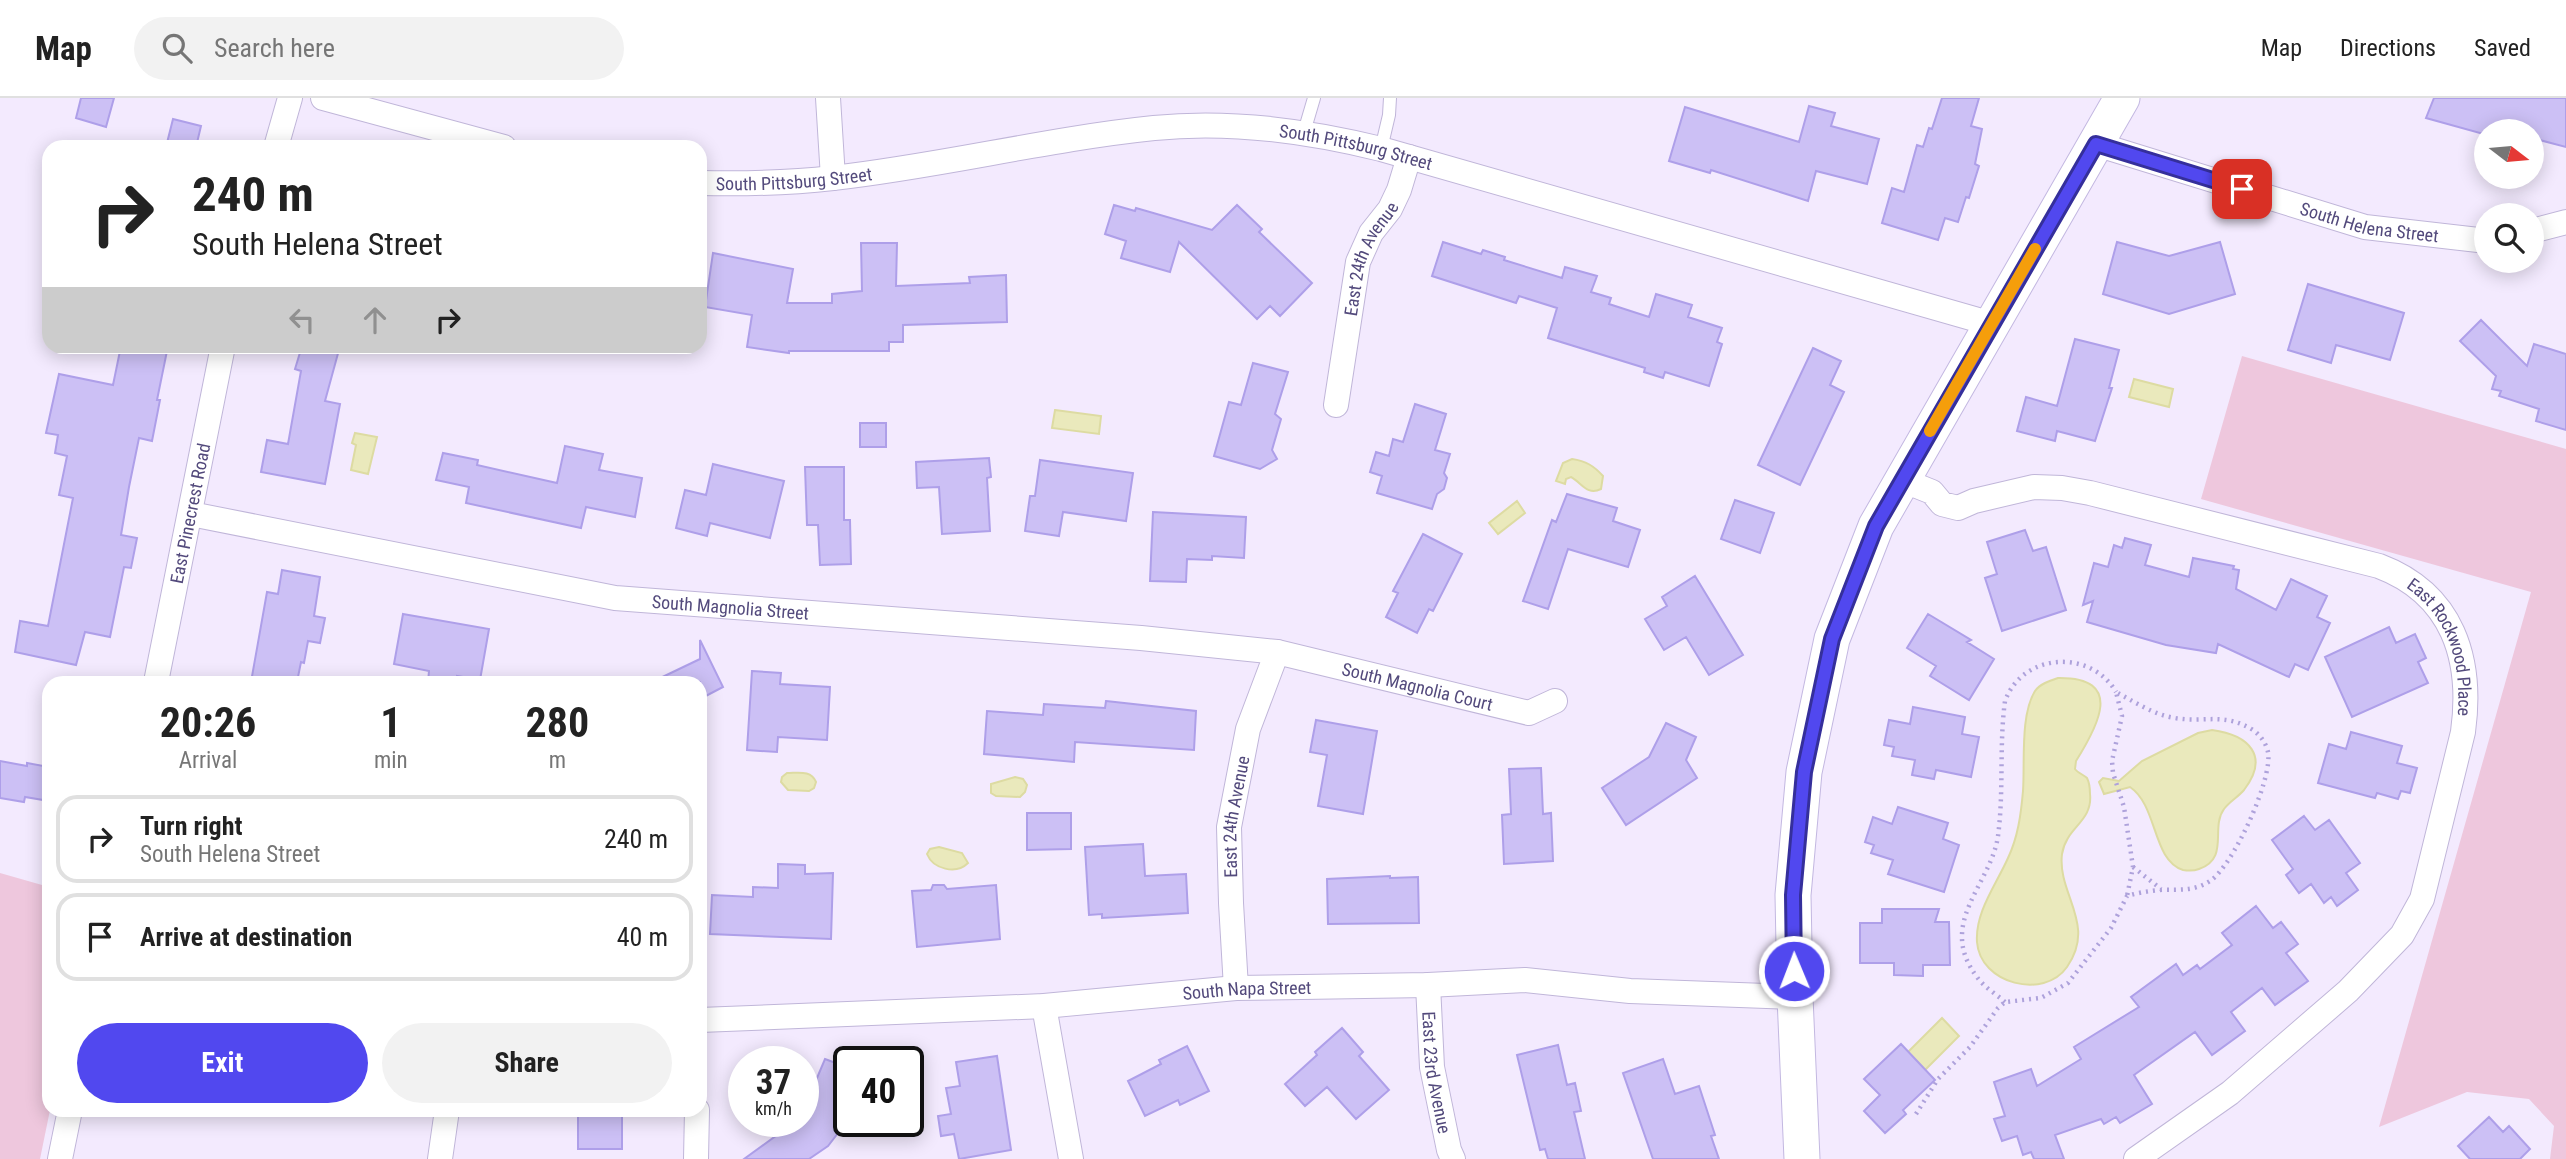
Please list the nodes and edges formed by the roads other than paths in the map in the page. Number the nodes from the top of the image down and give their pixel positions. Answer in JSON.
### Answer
{"nodes":[{"id":1,"x":290,"y":98,"type":"edge"},
{"id":2,"x":323,"y":98,"type":"edge"},
{"id":3,"x":828,"y":98,"type":"edge"},
{"id":4,"x":1314,"y":98,"type":"edge"},
{"id":5,"x":1390,"y":98,"type":"edge"},
{"id":6,"x":2122,"y":98,"type":"edge"},
{"id":7,"x":1304,"y":132,"type":"junction"},
{"id":8,"x":278,"y":140,"type":"edge"},
{"id":9,"x":478,"y":140,"type":"edge"},
{"id":10,"x":2096,"y":144,"type":"junction"},
{"id":11,"x":1381,"y":149,"type":"junction"},
{"id":12,"x":1409,"y":156,"type":"junction"},
{"id":13,"x":833,"y":178,"type":"junction"},
{"id":14,"x":707,"y":183,"type":"edge"},
{"id":15,"x":2566,"y":222,"type":"edge"},
{"id":16,"x":2544,"y":228,"type":"edge"},
{"id":17,"x":2474,"y":240,"type":"edge"},
{"id":18,"x":1992,"y":324,"type":"junction"},
{"id":19,"x":221,"y":354,"type":"edge"},
{"id":20,"x":1336,"y":405,"type":"dead end"},
{"id":21,"x":1917,"y":486,"type":"junction"},
{"id":22,"x":191,"y":514,"type":"junction"},
{"id":23,"x":1278,"y":652,"type":"junction"},
{"id":24,"x":157,"y":676,"type":"edge"},
{"id":25,"x":1555,"y":701,"type":"dead end"},
{"id":26,"x":1428,"y":985,"type":"junction"},
{"id":27,"x":1236,"y":988,"type":"junction"},
{"id":28,"x":1794,"y":996,"type":"junction"},
{"id":29,"x":1044,"y":1006,"type":"junction"},
{"id":30,"x":707,"y":1020,"type":"edge"},
{"id":31,"x":69,"y":1117,"type":"edge"},
{"id":32,"x":446,"y":1117,"type":"edge"},
{"id":33,"x":697,"y":1117,"type":"edge"},
{"id":34,"x":60,"y":1159,"type":"edge"},
{"id":35,"x":440,"y":1159,"type":"edge"},
{"id":36,"x":696,"y":1159,"type":"edge"},
{"id":37,"x":1071,"y":1159,"type":"edge"},
{"id":38,"x":1453,"y":1159,"type":"edge"},
{"id":39,"x":1802,"y":1159,"type":"edge"},
{"id":40,"x":2136,"y":1159,"type":"edge"}],
"edges":[{"from":1,"to":8,"type":"street"},
{"from":2,"to":9,"type":"street"},
{"from":3,"to":13,"type":"street"},
{"from":4,"to":7,"type":"lane"},
{"from":5,"to":11,"type":"lane"},
{"from":6,"to":10,"type":"street"},
{"from":7,"to":11,"type":"street","name":"South Pittsburg Street"},
{"from":7,"to":13,"type":"street","name":"South Pittsburg Street"},
{"from":10,"to":17,"type":"street","name":"South Helena Street"},
{"from":10,"to":18,"type":"street"},
{"from":11,"to":12,"type":"street","name":"South Pittsburg Street"},
{"from":12,"to":18,"type":"street","name":"South Pittsburg Street"},
{"from":12,"to":20,"type":"street","name":"East 24th Avenue"},
{"from":13,"to":14,"type":"street","name":"South Pittsburg Street"},
{"from":15,"to":16,"type":"street"},
{"from":18,"to":21,"type":"street"},
{"from":19,"to":22,"type":"street","name":"East Pinecrest Road"},
{"from":21,"to":28,"type":"street"},
{"from":21,"to":40,"type":"street","name":"East Rockwood Place"},
{"from":22,"to":23,"type":"street","name":"South Magnolia Street"},
{"from":22,"to":24,"type":"street","name":"East Pinecrest Road"},
{"from":23,"to":25,"type":"street","name":"South Magnolia Court"},
{"from":23,"to":27,"type":"street","name":"East 24th Avenue"},
{"from":26,"to":27,"type":"street","name":"South Napa Street"},
{"from":26,"to":28,"type":"street","name":"South Napa Street"},
{"from":26,"to":38,"type":"street","name":"East 23rd Avenue"},
{"from":27,"to":29,"type":"street","name":"South Napa Street"},
{"from":28,"to":39,"type":"street"},
{"from":29,"to":30,"type":"street","name":"South Napa Street"},
{"from":29,"to":37,"type":"street"},
{"from":31,"to":34,"type":"street"},
{"from":32,"to":35,"type":"street"},
{"from":33,"to":36,"type":"street"}]}
